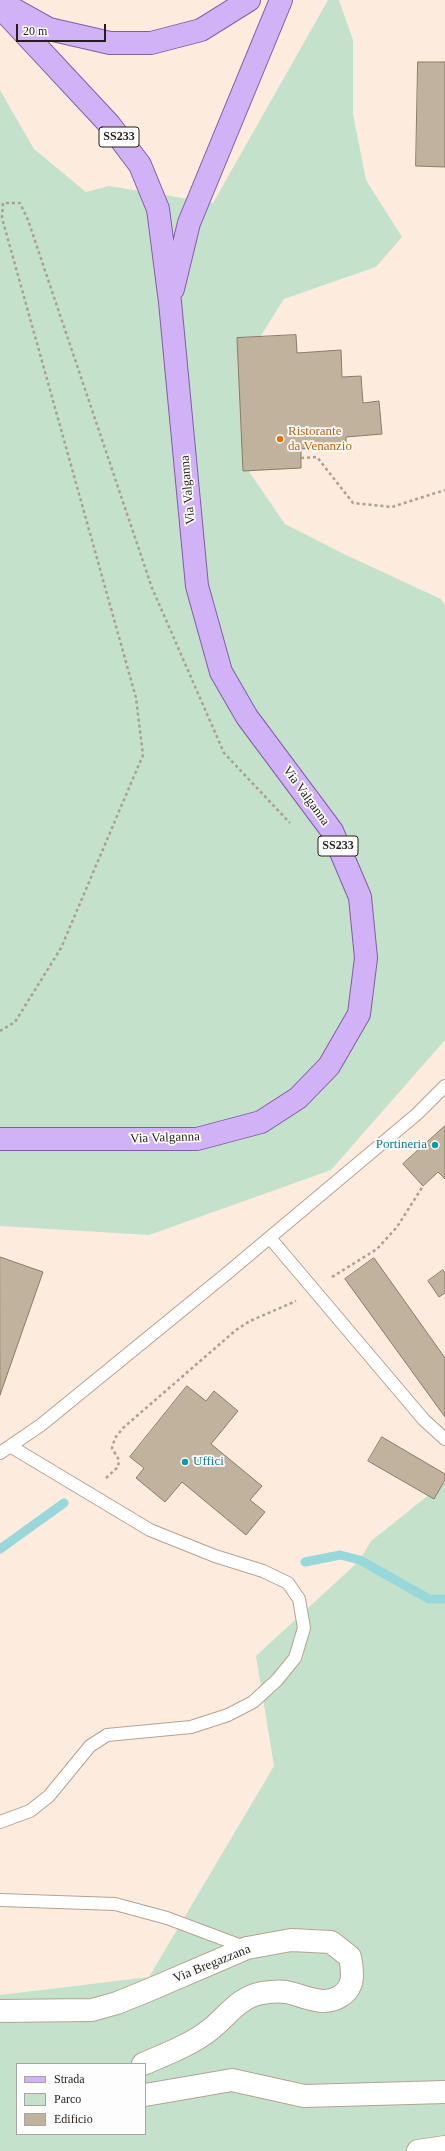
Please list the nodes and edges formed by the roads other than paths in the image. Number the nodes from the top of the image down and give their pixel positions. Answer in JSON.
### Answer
{"nodes":[{"id":1,"x":250,"y":0,"type":"edge"},
{"id":2,"x":281,"y":0,"type":"edge"},
{"id":3,"x":0,"y":2,"type":"edge"},
{"id":4,"x":0,"y":7,"type":"edge"},
{"id":5,"x":170,"y":302,"type":"junction"},
{"id":6,"x":445,"y":1086,"type":"edge"},
{"id":7,"x":0,"y":1139,"type":"edge"},
{"id":8,"x":270,"y":1238,"type":"junction"},
{"id":9,"x":445,"y":1439,"type":"edge"},
{"id":10,"x":5,"y":1450,"type":"edge"},
{"id":11,"x":0,"y":1822,"type":"edge"},
{"id":12,"x":0,"y":1900,"type":"edge"},
{"id":13,"x":247,"y":1948,"type":"junction"},
{"id":14,"x":0,"y":2011,"type":"edge"},
{"id":15,"x":145,"y":2063,"type":"edge"},
{"id":16,"x":445,"y":2092,"type":"edge"},
{"id":17,"x":146,"y":2095,"type":"edge"},
{"id":18,"x":445,"y":2147,"type":"edge"},
{"id":19,"x":418,"y":2151,"type":"edge"}],
"edges":[{"from":1,"to":3,"type":"main road"},
{"from":2,"to":5,"type":"main road","number":"SS233"},
{"from":4,"to":5,"type":"main road","number":"SS233"},
{"from":5,"to":7,"type":"main road","name":"Via Valganna","number":"SS233"},
{"from":6,"to":8,"type":"lane"},
{"from":8,"to":9,"type":"lane"},
{"from":8,"to":10,"type":"lane"},
{"from":10,"to":11,"type":"lane"},
{"from":12,"to":13,"type":"lane"},
{"from":13,"to":14,"type":"street","name":"Via Bregazzana"},
{"from":13,"to":15,"type":"street","name":"Via Bregazzana"},
{"from":16,"to":17,"type":"street"},
{"from":18,"to":19,"type":"street"}]}
